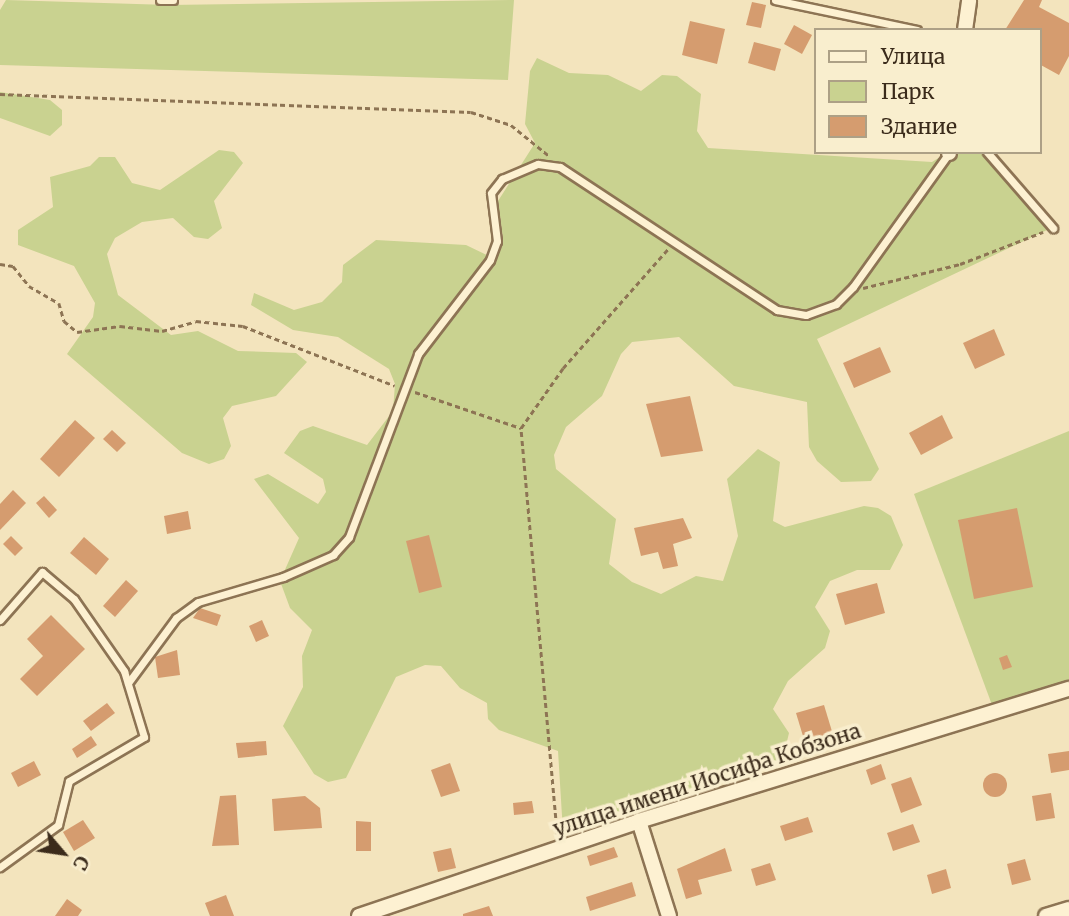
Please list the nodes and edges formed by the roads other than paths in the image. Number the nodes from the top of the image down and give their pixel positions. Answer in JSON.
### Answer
{"nodes":[{"id":1,"x":160,"y":0,"type":"edge"},
{"id":2,"x":173,"y":0,"type":"edge"},
{"id":3,"x":775,"y":0,"type":"edge"},
{"id":4,"x":969,"y":0,"type":"edge"},
{"id":5,"x":908,"y":28,"type":"edge"},
{"id":6,"x":965,"y":28,"type":"edge"},
{"id":7,"x":948,"y":154,"type":"edge"},
{"id":8,"x":989,"y":154,"type":"edge"},
{"id":9,"x":1053,"y":228,"type":"road end"},
{"id":10,"x":0,"y":620,"type":"edge"},
{"id":11,"x":128,"y":683,"type":"junction"},
{"id":12,"x":1069,"y":689,"type":"edge"},
{"id":13,"x":639,"y":821,"type":"junction"},
{"id":14,"x":0,"y":867,"type":"edge"},
{"id":15,"x":1069,"y":909,"type":"edge"},
{"id":16,"x":359,"y":916,"type":"edge"},
{"id":17,"x":669,"y":916,"type":"edge"},
{"id":18,"x":1046,"y":916,"type":"edge"}],
"edges":[{"from":1,"to":2,"type":"lane"},
{"from":3,"to":5,"type":"lane"},
{"from":4,"to":6,"type":"street"},
{"from":7,"to":11,"type":"lane"},
{"from":8,"to":9,"type":"lane"},
{"from":10,"to":11,"type":"lane"},
{"from":11,"to":14,"type":"lane"},
{"from":12,"to":13,"type":"street","name":"улица имени Иосифа Кобзона"},
{"from":13,"to":16,"type":"street","name":"улица имени Иосифа Кобзона"},
{"from":13,"to":17,"type":"street"},
{"from":15,"to":18,"type":"street"}]}
